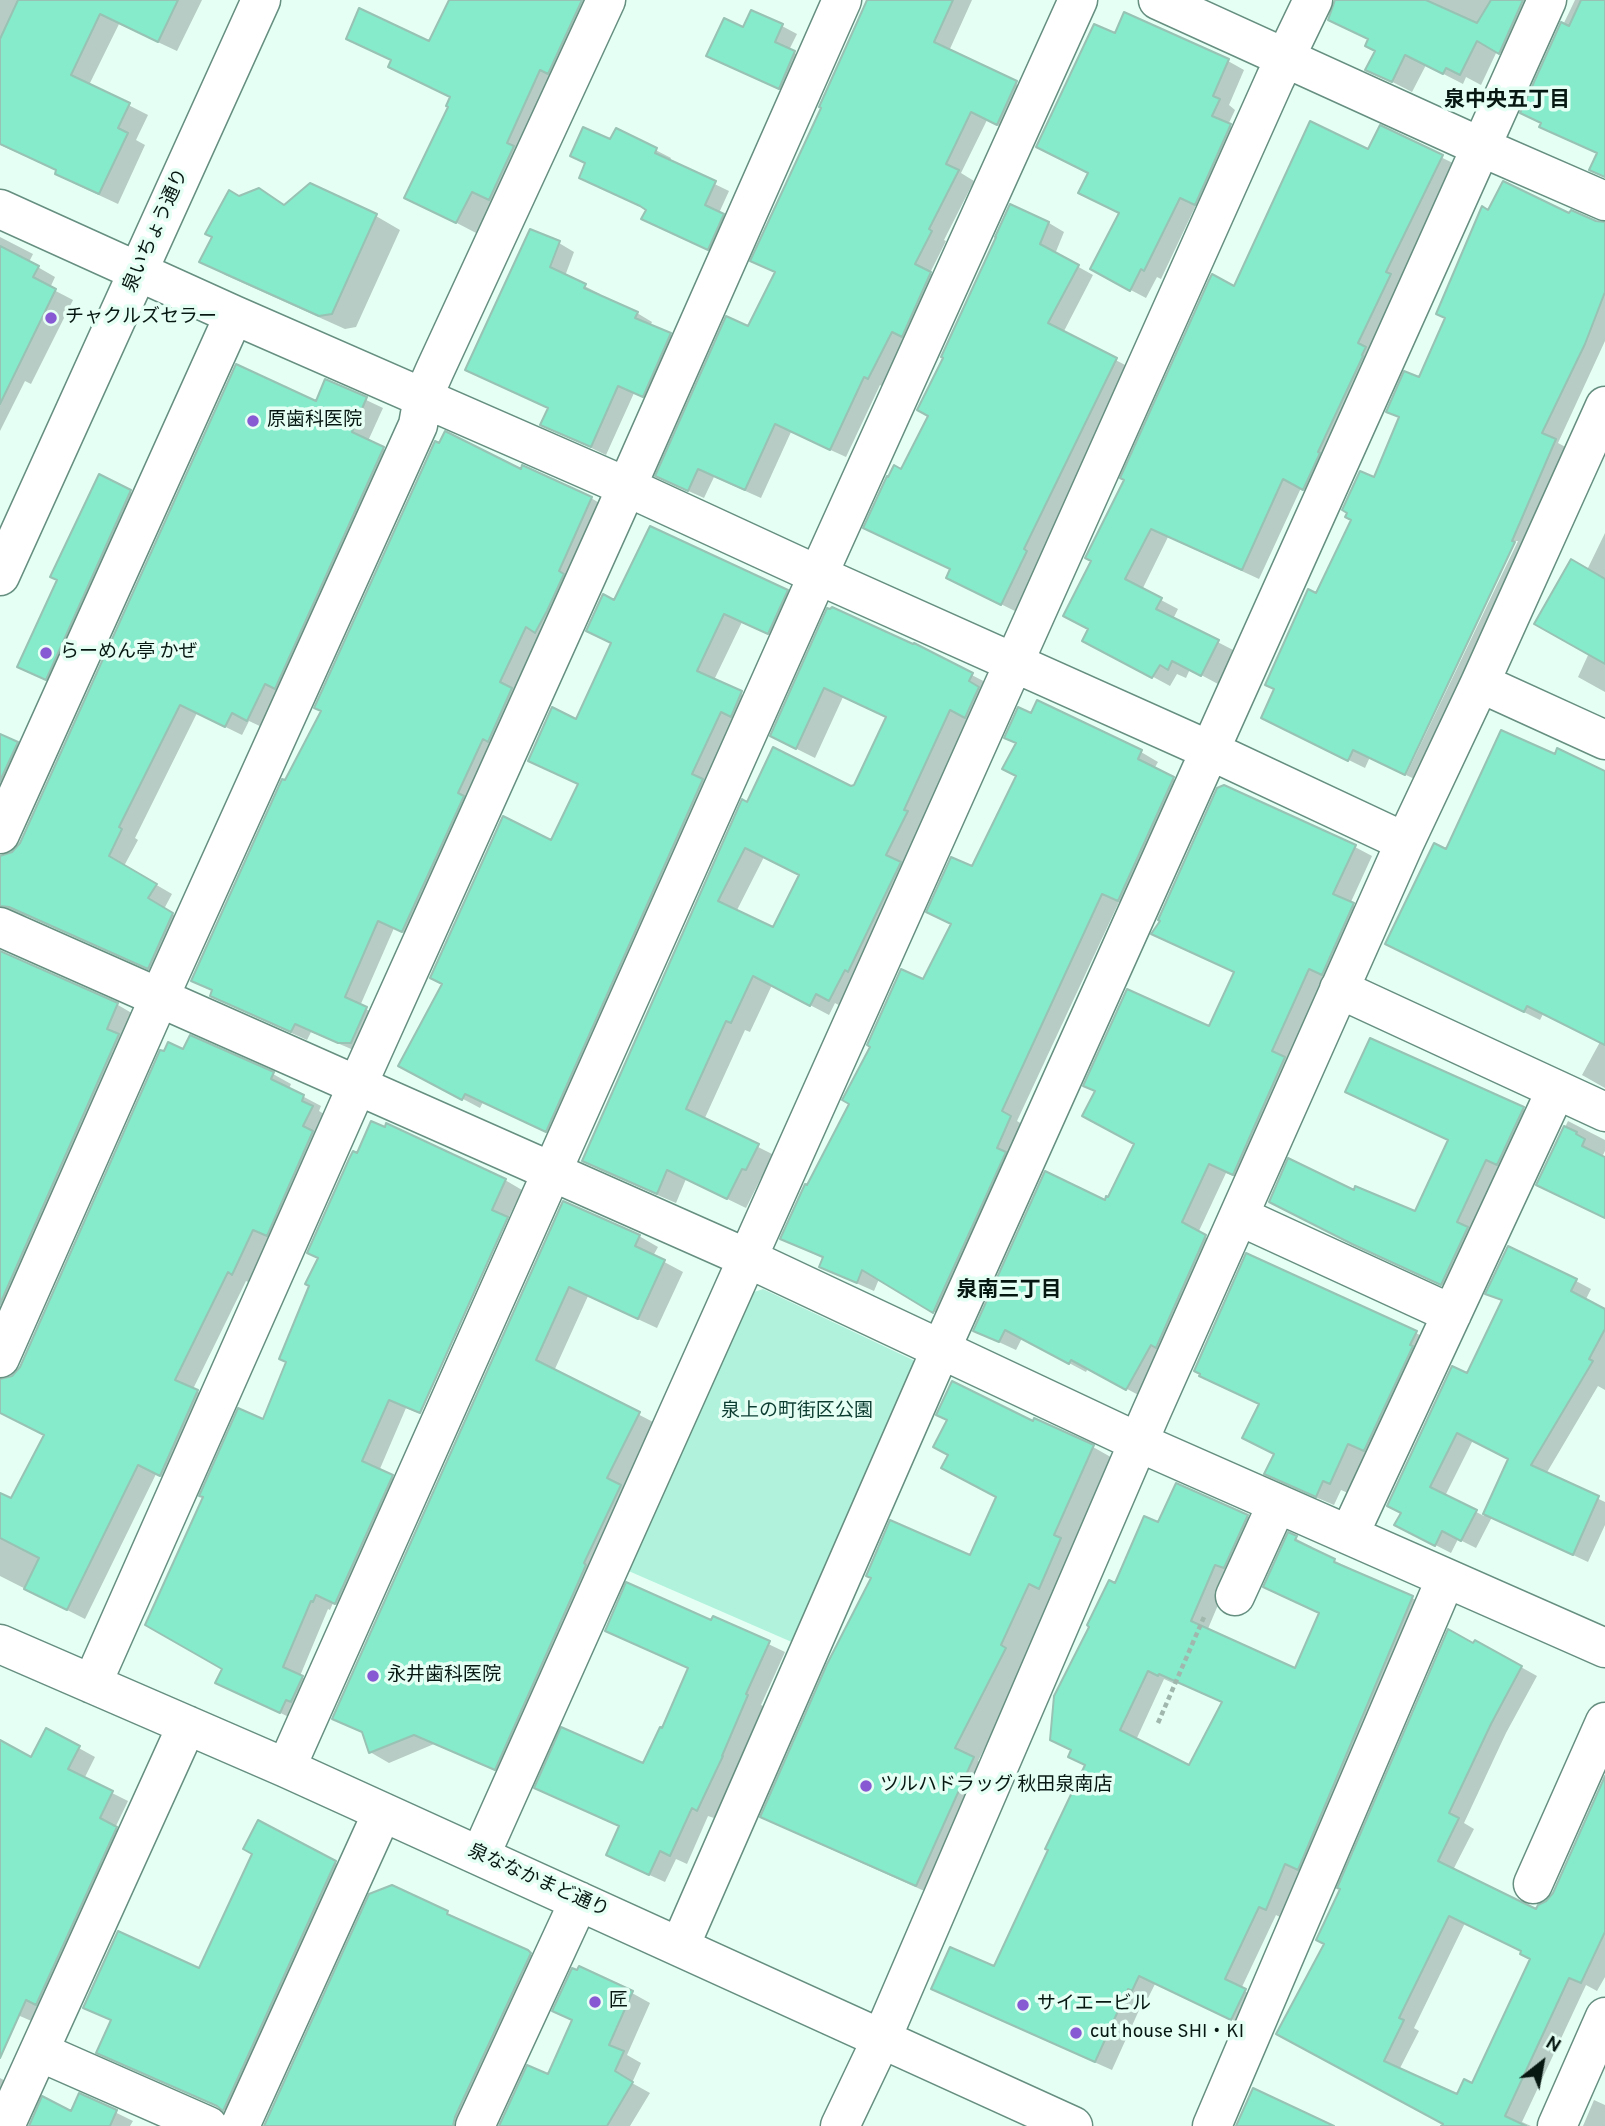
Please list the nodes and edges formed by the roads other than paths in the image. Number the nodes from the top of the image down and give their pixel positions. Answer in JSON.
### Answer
{"nodes":[{"id":1,"x":261,"y":0,"type":"edge"},
{"id":2,"x":606,"y":0,"type":"edge"},
{"id":3,"x":842,"y":0,"type":"edge"},
{"id":4,"x":1078,"y":0,"type":"edge"},
{"id":5,"x":1158,"y":0,"type":"edge"},
{"id":6,"x":1313,"y":0,"type":"edge"},
{"id":7,"x":1547,"y":0,"type":"edge"},
{"id":8,"x":1285,"y":59,"type":"junction"},
{"id":9,"x":1481,"y":147,"type":"junction"},
{"id":10,"x":1605,"y":201,"type":"edge"},
{"id":11,"x":0,"y":209,"type":"edge"},
{"id":12,"x":139,"y":273,"type":"junction"},
{"id":13,"x":234,"y":315,"type":"junction"},
{"id":14,"x":423,"y":397,"type":"junction"},
{"id":15,"x":1605,"y":406,"type":"edge"},
{"id":16,"x":627,"y":487,"type":"junction"},
{"id":17,"x":818,"y":575,"type":"junction"},
{"id":18,"x":0,"y":576,"type":"edge"},
{"id":19,"x":1014,"y":662,"type":"junction"},
{"id":20,"x":1480,"y":683,"type":"junction"},
{"id":21,"x":1605,"y":740,"type":"edge"},
{"id":22,"x":1211,"y":751,"type":"junction"},
{"id":23,"x":0,"y":834,"type":"edge"},
{"id":24,"x":1405,"y":842,"type":"junction"},
{"id":25,"x":0,"y":927,"type":"edge"},
{"id":26,"x":1339,"y":989,"type":"junction"},
{"id":27,"x":160,"y":997,"type":"junction"},
{"id":28,"x":357,"y":1086,"type":"junction"},
{"id":29,"x":1556,"y":1090,"type":"junction"},
{"id":30,"x":1605,"y":1112,"type":"edge"},
{"id":31,"x":551,"y":1172,"type":"junction"},
{"id":32,"x":1238,"y":1216,"type":"junction"},
{"id":33,"x":748,"y":1259,"type":"junction"},
{"id":34,"x":1452,"y":1314,"type":"junction"},
{"id":35,"x":941,"y":1349,"type":"junction"},
{"id":36,"x":0,"y":1357,"type":"edge"},
{"id":37,"x":1140,"y":1443,"type":"junction"},
{"id":38,"x":1277,"y":1504,"type":"junction"},
{"id":39,"x":1349,"y":1535,"type":"junction"},
{"id":40,"x":1446,"y":1578,"type":"junction"},
{"id":41,"x":1235,"y":1596,"type":"dead end"},
{"id":42,"x":0,"y":1644,"type":"edge"},
{"id":43,"x":1605,"y":1648,"type":"edge"},
{"id":44,"x":92,"y":1684,"type":"junction"},
{"id":45,"x":1605,"y":1722,"type":"edge"},
{"id":46,"x":187,"y":1725,"type":"junction"},
{"id":47,"x":286,"y":1768,"type":"junction"},
{"id":48,"x":382,"y":1813,"type":"junction"},
{"id":49,"x":480,"y":1856,"type":"junction"},
{"id":50,"x":1533,"y":1884,"type":"dead end"},
{"id":51,"x":579,"y":1901,"type":"junction"},
{"id":52,"x":680,"y":1946,"type":"junction"},
{"id":53,"x":1605,"y":2017,"type":"edge"},
{"id":54,"x":881,"y":2040,"type":"junction"},
{"id":55,"x":40,"y":2052,"type":"junction"},
{"id":56,"x":5,"y":2126,"type":"edge"},
{"id":57,"x":208,"y":2126,"type":"edge"},
{"id":58,"x":240,"y":2126,"type":"edge"},
{"id":59,"x":475,"y":2126,"type":"edge"},
{"id":60,"x":841,"y":2126,"type":"edge"},
{"id":61,"x":1073,"y":2126,"type":"edge"},
{"id":62,"x":1212,"y":2126,"type":"edge"},
{"id":63,"x":1557,"y":2126,"type":"edge"}],
"edges":[{"from":1,"to":12,"type":"street","name":"泉いちょう通り"},
{"from":2,"to":14,"type":"street"},
{"from":3,"to":16,"type":"street"},
{"from":4,"to":17,"type":"street"},
{"from":5,"to":8,"type":"street"},
{"from":6,"to":8,"type":"street"},
{"from":7,"to":9,"type":"street"},
{"from":8,"to":9,"type":"street"},
{"from":8,"to":19,"type":"street"},
{"from":9,"to":10,"type":"street"},
{"from":9,"to":22,"type":"street"},
{"from":11,"to":12,"type":"street"},
{"from":12,"to":13,"type":"street"},
{"from":12,"to":18,"type":"street","name":"泉いちょう通り"},
{"from":13,"to":14,"type":"street"},
{"from":13,"to":23,"type":"street"},
{"from":14,"to":16,"type":"street"},
{"from":14,"to":27,"type":"street"},
{"from":15,"to":20,"type":"street"},
{"from":16,"to":17,"type":"street"},
{"from":16,"to":28,"type":"street"},
{"from":17,"to":19,"type":"street"},
{"from":17,"to":31,"type":"street"},
{"from":19,"to":22,"type":"street"},
{"from":19,"to":33,"type":"street"},
{"from":20,"to":21,"type":"street"},
{"from":20,"to":24,"type":"street"},
{"from":22,"to":24,"type":"street"},
{"from":22,"to":35,"type":"street"},
{"from":24,"to":26,"type":"street"},
{"from":25,"to":27,"type":"street"},
{"from":26,"to":29,"type":"street"},
{"from":26,"to":32,"type":"street"},
{"from":27,"to":28,"type":"street"},
{"from":27,"to":36,"type":"street"},
{"from":28,"to":31,"type":"street"},
{"from":28,"to":44,"type":"street"},
{"from":29,"to":30,"type":"street"},
{"from":29,"to":34,"type":"street"},
{"from":31,"to":33,"type":"street"},
{"from":31,"to":47,"type":"street"},
{"from":32,"to":34,"type":"street"},
{"from":32,"to":37,"type":"street"},
{"from":33,"to":35,"type":"street"},
{"from":33,"to":49,"type":"street"},
{"from":34,"to":39,"type":"street"},
{"from":35,"to":37,"type":"street"},
{"from":35,"to":52,"type":"street"},
{"from":37,"to":38,"type":"street"},
{"from":37,"to":54,"type":"street"},
{"from":38,"to":39,"type":"street"},
{"from":38,"to":41,"type":"street"},
{"from":39,"to":40,"type":"street"},
{"from":40,"to":43,"type":"street"},
{"from":40,"to":62,"type":"street"},
{"from":42,"to":44,"type":"street","name":"泉ななかまど通り"},
{"from":44,"to":46,"type":"street","name":"泉ななかまど通り"},
{"from":45,"to":50,"type":"street"},
{"from":46,"to":47,"type":"street","name":"泉ななかまど通り"},
{"from":46,"to":55,"type":"street"},
{"from":47,"to":48,"type":"street","name":"泉ななかまど通り"},
{"from":48,"to":49,"type":"street","name":"泉ななかまど通り"},
{"from":48,"to":58,"type":"street"},
{"from":49,"to":51,"type":"street","name":"泉ななかまど通り"},
{"from":51,"to":52,"type":"street","name":"泉ななかまど通り"},
{"from":51,"to":59,"type":"street"},
{"from":52,"to":54,"type":"street","name":"泉ななかまど通り"},
{"from":53,"to":63,"type":"street"},
{"from":54,"to":60,"type":"street"},
{"from":54,"to":61,"type":"street","name":"泉ななかまど通り"},
{"from":55,"to":56,"type":"street"},
{"from":55,"to":57,"type":"street"}]}
